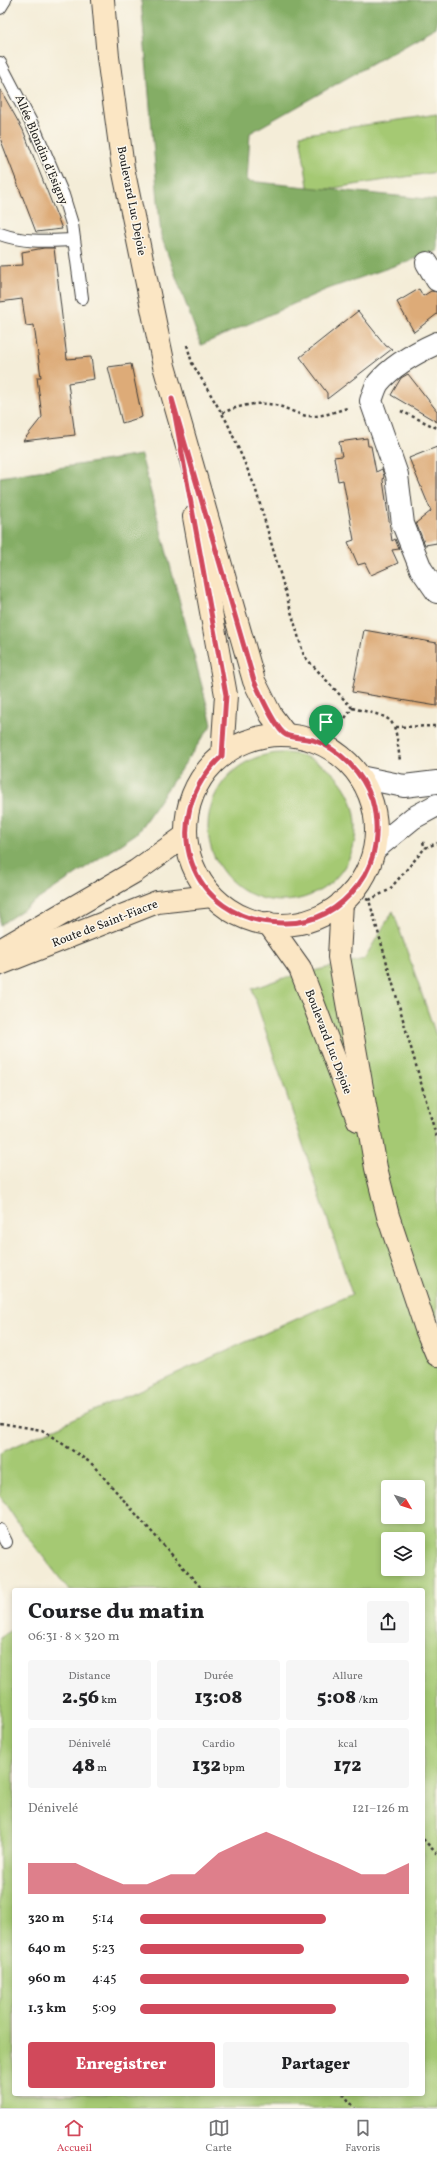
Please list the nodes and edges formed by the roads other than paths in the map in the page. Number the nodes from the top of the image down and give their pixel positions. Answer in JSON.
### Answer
{"nodes":[{"id":1,"x":6,"y":0,"type":"edge"},
{"id":2,"x":103,"y":0,"type":"edge"},
{"id":3,"x":0,"y":8,"type":"edge"},
{"id":4,"x":0,"y":63,"type":"edge"},
{"id":5,"x":0,"y":234,"type":"edge"},
{"id":6,"x":74,"y":240,"type":"junction"},
{"id":7,"x":82,"y":298,"type":"dead end"},
{"id":8,"x":437,"y":343,"type":"edge"},
{"id":9,"x":172,"y":399,"type":"junction"},
{"id":10,"x":437,"y":592,"type":"edge"},
{"id":11,"x":286,"y":735,"type":"junction"},
{"id":12,"x":222,"y":756,"type":"junction"},
{"id":13,"x":360,"y":777,"type":"junction"},
{"id":14,"x":437,"y":782,"type":"edge"},
{"id":15,"x":437,"y":805,"type":"edge"},
{"id":16,"x":185,"y":836,"type":"junction"},
{"id":17,"x":375,"y":848,"type":"junction"},
{"id":18,"x":212,"y":896,"type":"junction"},
{"id":19,"x":354,"y":898,"type":"junction"},
{"id":20,"x":268,"y":923,"type":"junction"},
{"id":21,"x":0,"y":950,"type":"edge"},
{"id":22,"x":0,"y":964,"type":"edge"},
{"id":23,"x":376,"y":1168,"type":"junction"},
{"id":24,"x":437,"y":1355,"type":"edge"},
{"id":25,"x":0,"y":1530,"type":"edge"},
{"id":26,"x":6,"y":1542,"type":"dead end"}],
"edges":[{"from":1,"to":3,"type":"lane"},
{"from":2,"to":9,"type":"main road","name":"Boulevard Luc Dejoie"},
{"from":4,"to":6,"type":"lane","name":"Allée Blondin d'Esigny"},
{"from":5,"to":6,"type":"lane"},
{"from":6,"to":7,"type":"lane","name":"Allée Blondin d'Esigny"},
{"from":8,"to":10,"type":"street"},
{"from":9,"to":11,"type":"main road","name":"Boulevard Luc Dejoie"},
{"from":9,"to":12,"type":"main road","name":"Boulevard Luc Dejoie"},
{"from":11,"to":12,"type":"main road"},
{"from":11,"to":13,"type":"main road"},
{"from":12,"to":16,"type":"main road"},
{"from":13,"to":14,"type":"street"},
{"from":13,"to":17,"type":"main road"},
{"from":15,"to":17,"type":"street"},
{"from":16,"to":18,"type":"main road"},
{"from":16,"to":21,"type":"main road","name":"Route de Saint-Fiacre"},
{"from":17,"to":19,"type":"main road"},
{"from":18,"to":20,"type":"main road"},
{"from":18,"to":22,"type":"main road","name":"Route de Saint-Fiacre"},
{"from":19,"to":20,"type":"main road"},
{"from":19,"to":23,"type":"main road","name":"Boulevard Luc Dejoie"},
{"from":20,"to":23,"type":"main road","name":"Boulevard Luc Dejoie"},
{"from":23,"to":24,"type":"main road","name":"Boulevard Luc Dejoie"},
{"from":25,"to":26,"type":"lane"}]}
